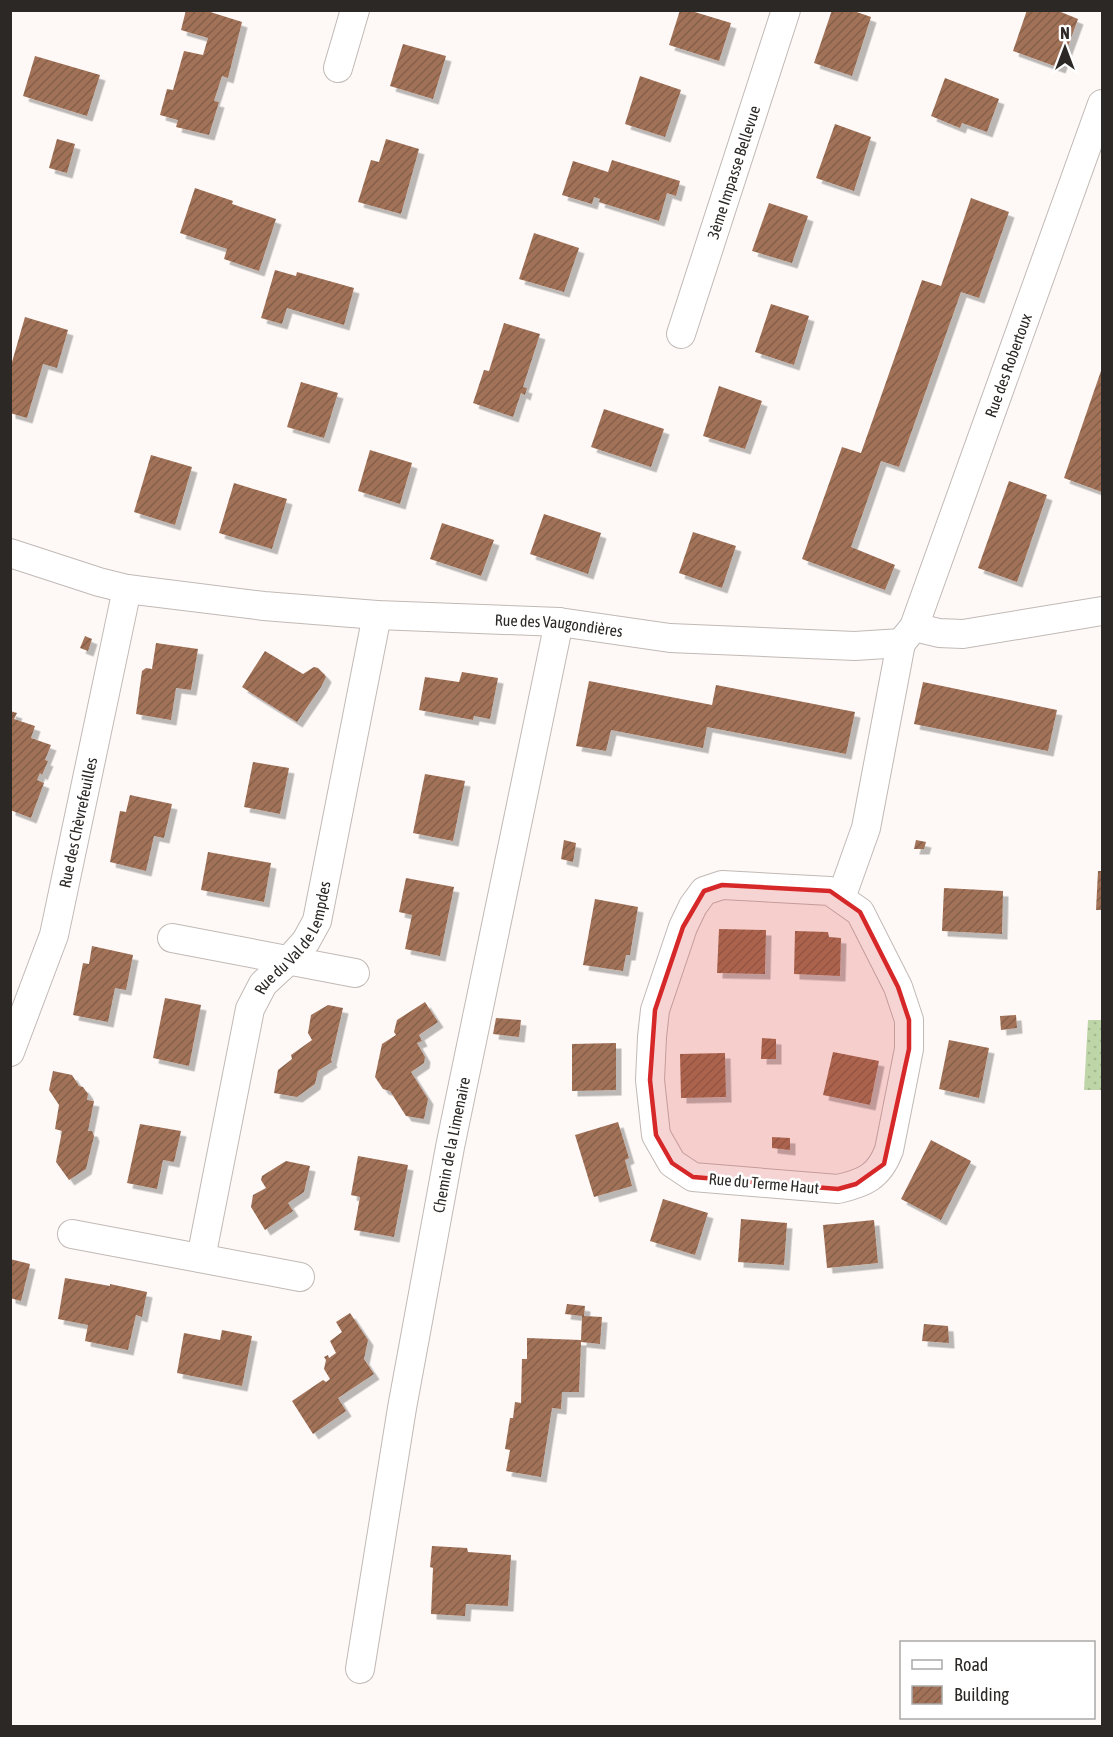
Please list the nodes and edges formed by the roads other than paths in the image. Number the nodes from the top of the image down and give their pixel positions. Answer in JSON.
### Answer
{"nodes":[{"id":1,"x":355,"y":10,"type":"edge"},
{"id":2,"x":786,"y":10,"type":"edge"},
{"id":3,"x":338,"y":68,"type":"dead end"},
{"id":4,"x":1102,"y":104,"type":"edge"},
{"id":5,"x":681,"y":334,"type":"dead end"},
{"id":6,"x":10,"y":553,"type":"edge"},
{"id":7,"x":127,"y":589,"type":"junction"},
{"id":8,"x":1102,"y":611,"type":"edge"},
{"id":9,"x":377,"y":615,"type":"junction"},
{"id":10,"x":559,"y":622,"type":"junction"},
{"id":11,"x":907,"y":635,"type":"junction"},
{"id":12,"x":842,"y":898,"type":"junction"},
{"id":13,"x":172,"y":938,"type":"dead end"},
{"id":14,"x":289,"y":960,"type":"junction"},
{"id":15,"x":355,"y":973,"type":"dead end"},
{"id":16,"x":10,"y":1052,"type":"edge"},
{"id":17,"x":72,"y":1234,"type":"dead end"},
{"id":18,"x":201,"y":1258,"type":"junction"},
{"id":19,"x":300,"y":1277,"type":"dead end"},
{"id":20,"x":360,"y":1669,"type":"dead end"}],
"edges":[{"from":1,"to":3,"type":"street"},
{"from":2,"to":5,"type":"street","name":"3ème Impasse Bellevue"},
{"from":4,"to":11,"type":"street","name":"Rue des Robertoux"},
{"from":6,"to":7,"type":"street","name":"Rue des Vaugondières"},
{"from":7,"to":9,"type":"street","name":"Rue des Vaugondières"},
{"from":7,"to":16,"type":"street","name":"Rue des Chèvrefeuilles"},
{"from":8,"to":11,"type":"street","name":"Rue des Vaugondières"},
{"from":9,"to":10,"type":"street","name":"Rue des Vaugondières"},
{"from":9,"to":14,"type":"street","name":"Rue du Val de Lempdes"},
{"from":10,"to":11,"type":"street","name":"Rue des Vaugondières"},
{"from":10,"to":20,"type":"street","name":"Chemin de la Limenaire"},
{"from":11,"to":12,"type":"street","name":"Rue des Robertoux"},
{"from":12,"to":12,"type":"street","name":"Rue du Terme Haut"},
{"from":13,"to":14,"type":"street"},
{"from":14,"to":15,"type":"street"},
{"from":14,"to":18,"type":"street","name":"Rue du Val de Lempdes"},
{"from":17,"to":18,"type":"street"},
{"from":18,"to":19,"type":"street"}]}
